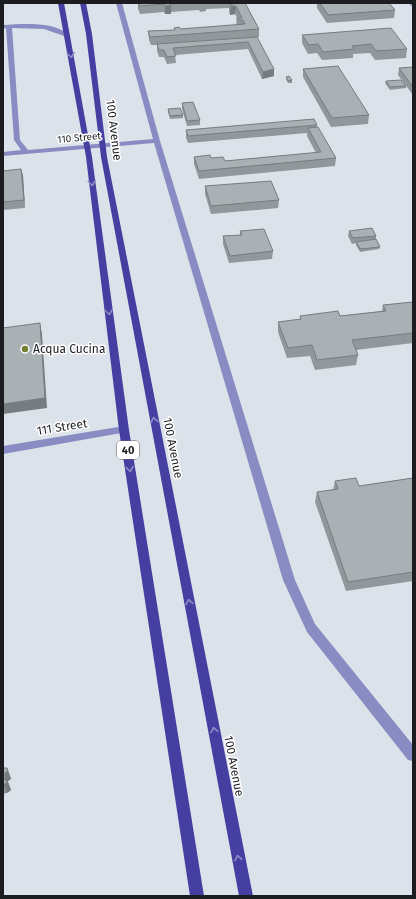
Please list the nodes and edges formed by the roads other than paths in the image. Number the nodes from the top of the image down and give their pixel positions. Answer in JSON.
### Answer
{"nodes":[{"id":1,"x":61,"y":3,"type":"edge"},
{"id":2,"x":77,"y":3,"type":"edge"},
{"id":3,"x":83,"y":3,"type":"edge"},
{"id":4,"x":119,"y":3,"type":"edge"},
{"id":5,"x":411,"y":3,"type":"edge"},
{"id":6,"x":413,"y":5,"type":"edge"},
{"id":7,"x":6,"y":27,"type":"edge"},
{"id":8,"x":89,"y":34,"type":"junction"},
{"id":9,"x":67,"y":36,"type":"junction"},
{"id":10,"x":3,"y":37,"type":"edge"},
{"id":11,"x":10,"y":37,"type":"junction"},
{"id":12,"x":11,"y":53,"type":"junction"},
{"id":13,"x":3,"y":54,"type":"edge"},
{"id":14,"x":156,"y":141,"type":"junction"},
{"id":15,"x":102,"y":145,"type":"junction"},
{"id":16,"x":87,"y":147,"type":"junction"},
{"id":17,"x":26,"y":152,"type":"junction"},
{"id":18,"x":3,"y":154,"type":"edge"},
{"id":19,"x":124,"y":430,"type":"junction"},
{"id":20,"x":3,"y":450,"type":"edge"},
{"id":21,"x":413,"y":755,"type":"edge"},
{"id":22,"x":197,"y":896,"type":"edge"},
{"id":23,"x":246,"y":896,"type":"edge"}],
"edges":[{"from":1,"to":9,"type":"main road","number":"40"},
{"from":2,"to":8,"type":"main road"},
{"from":3,"to":8,"type":"main road","name":"100 Avenue"},
{"from":4,"to":14,"type":"street"},
{"from":5,"to":6,"type":"street"},
{"from":7,"to":9,"type":"street"},
{"from":7,"to":11,"type":"street"},
{"from":8,"to":15,"type":"main road","name":"100 Avenue"},
{"from":9,"to":16,"type":"main road","number":"40","one_way":true},
{"from":10,"to":11,"type":"street"},
{"from":11,"to":12,"type":"street"},
{"from":12,"to":13,"type":"street"},
{"from":12,"to":17,"type":"street"},
{"from":14,"to":15,"type":"street","name":"110 Street"},
{"from":14,"to":21,"type":"street"},
{"from":15,"to":16,"type":"street","name":"110 Street"},
{"from":23,"to":15,"type":"main road","name":"100 Avenue","one_way":true},
{"from":16,"to":17,"type":"street","name":"110 Street"},
{"from":16,"to":19,"type":"main road","number":"40","one_way":true},
{"from":17,"to":18,"type":"street","name":"110 Street"},
{"from":19,"to":20,"type":"street","name":"111 Street"},
{"from":19,"to":22,"type":"main road","number":"40","one_way":true}]}
